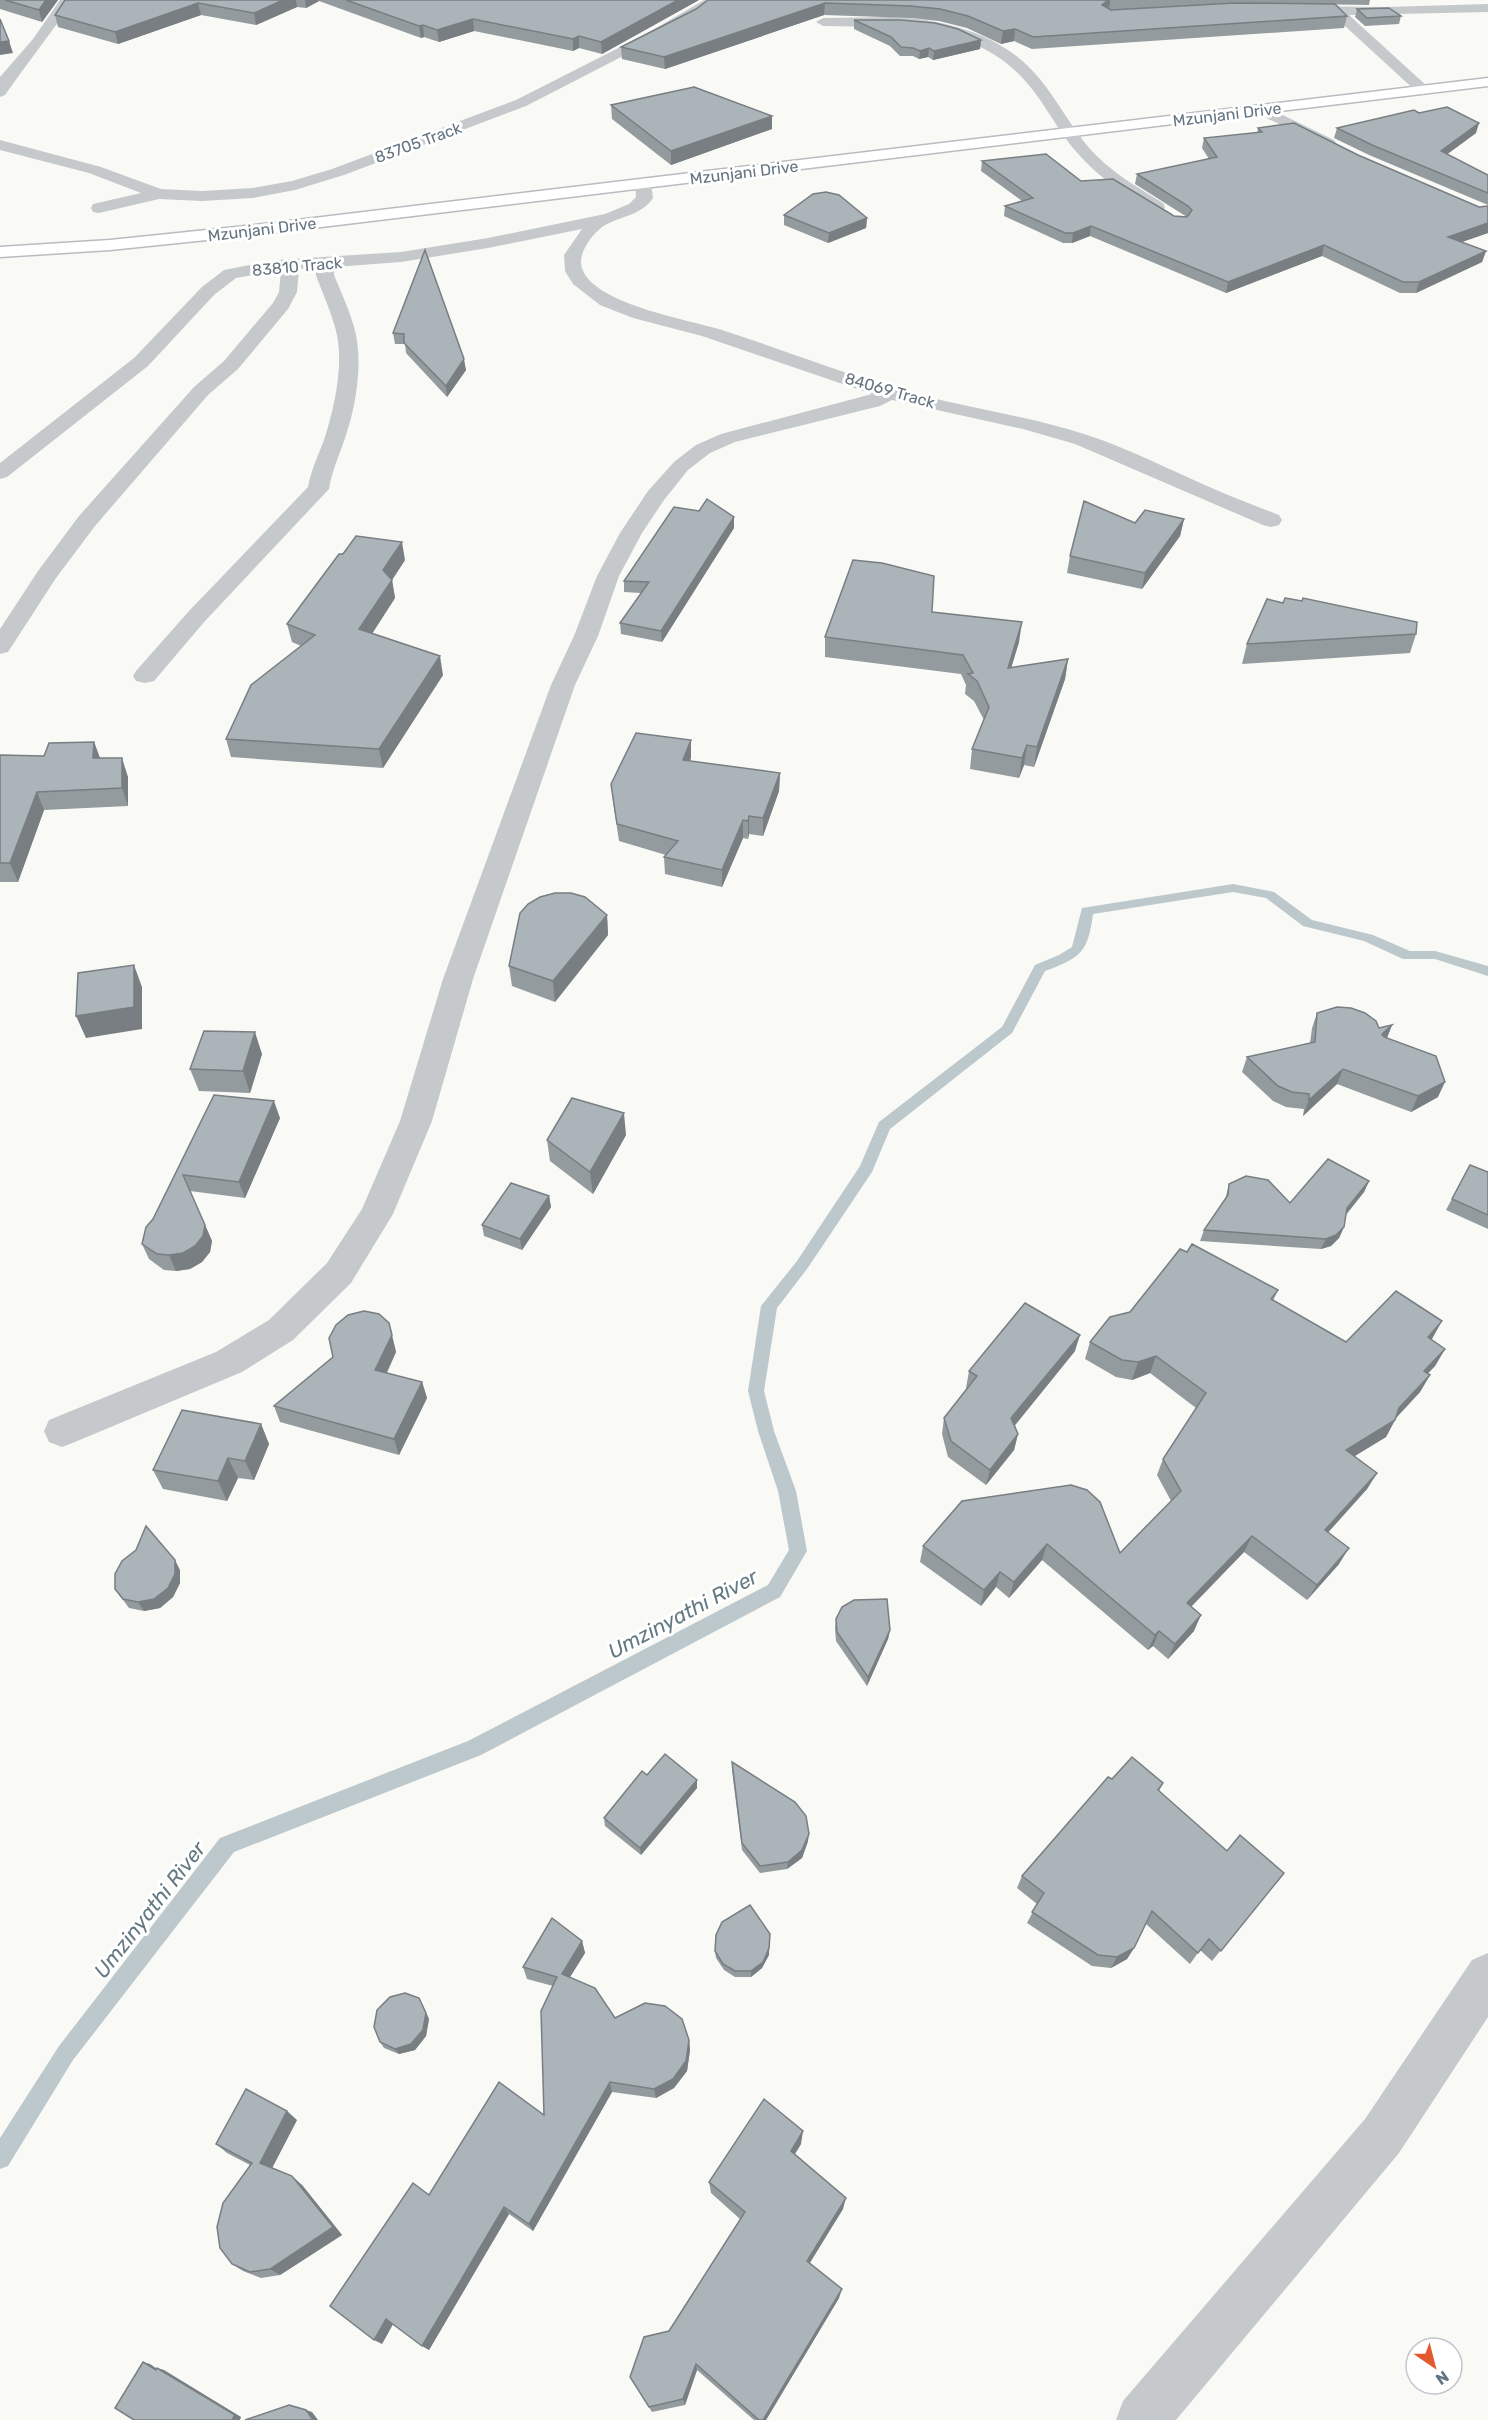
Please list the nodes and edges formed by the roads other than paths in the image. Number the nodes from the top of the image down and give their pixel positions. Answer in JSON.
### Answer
{"nodes":[{"id":1,"x":67,"y":0,"type":"edge"},
{"id":2,"x":713,"y":0,"type":"edge"},
{"id":3,"x":1488,"y":8,"type":"edge"},
{"id":4,"x":1281,"y":9,"type":"edge"},
{"id":5,"x":1336,"y":10,"type":"junction"},
{"id":6,"x":823,"y":22,"type":"edge"},
{"id":7,"x":1488,"y":82,"type":"edge"},
{"id":8,"x":1423,"y":90,"type":"junction"},
{"id":9,"x":0,"y":92,"type":"edge"},
{"id":10,"x":1260,"y":110,"type":"junction"},
{"id":11,"x":0,"y":131,"type":"edge"},
{"id":12,"x":1070,"y":133,"type":"junction"},
{"id":13,"x":0,"y":145,"type":"edge"},
{"id":14,"x":1342,"y":150,"type":"edge"},
{"id":15,"x":22,"y":151,"type":"junction"},
{"id":16,"x":643,"y":183,"type":"junction"},
{"id":17,"x":159,"y":194,"type":"junction"},
{"id":18,"x":99,"y":208,"type":"dead end"},
{"id":19,"x":1170,"y":215,"type":"edge"},
{"id":20,"x":601,"y":220,"type":"junction"},
{"id":21,"x":0,"y":252,"type":"edge"},
{"id":22,"x":325,"y":262,"type":"junction"},
{"id":23,"x":290,"y":264,"type":"junction"},
{"id":24,"x":890,"y":393,"type":"junction"},
{"id":25,"x":0,"y":473,"type":"edge"},
{"id":26,"x":1271,"y":520,"type":"dead end"},
{"id":27,"x":0,"y":647,"type":"edge"},
{"id":28,"x":145,"y":676,"type":"dead end"},
{"id":29,"x":62,"y":1431,"type":"dead end"},
{"id":30,"x":1488,"y":1976,"type":"edge"},
{"id":31,"x":1142,"y":2420,"type":"edge"}],
"edges":[{"from":1,"to":9,"type":"street"},
{"from":2,"to":17,"type":"street","name":"83705 Track"},
{"from":3,"to":5,"type":"street"},
{"from":4,"to":5,"type":"street"},
{"from":5,"to":8,"type":"street"},
{"from":6,"to":12,"type":"street"},
{"from":7,"to":8,"type":"main road","name":"Mzunjani Drive"},
{"from":8,"to":10,"type":"main road","name":"Mzunjani Drive"},
{"from":10,"to":12,"type":"main road","name":"Mzunjani Drive"},
{"from":10,"to":14,"type":"street"},
{"from":11,"to":15,"type":"street"},
{"from":12,"to":16,"type":"main road","name":"Mzunjani Drive"},
{"from":12,"to":19,"type":"street"},
{"from":13,"to":15,"type":"street"},
{"from":15,"to":17,"type":"street"},
{"from":16,"to":20,"type":"street","name":"83810 Track"},
{"from":16,"to":21,"type":"main road","name":"Mzunjani Drive"},
{"from":17,"to":18,"type":"street","name":"83705 Track"},
{"from":20,"to":22,"type":"street","name":"83810 Track"},
{"from":20,"to":24,"type":"street","name":"84069 Track"},
{"from":22,"to":23,"type":"street","name":"83810 Track"},
{"from":22,"to":28,"type":"street"},
{"from":23,"to":25,"type":"street","name":"83810 Track"},
{"from":23,"to":27,"type":"street"},
{"from":24,"to":26,"type":"street","name":"84069 Track"},
{"from":24,"to":29,"type":"street"},
{"from":30,"to":31,"type":"street"}]}
